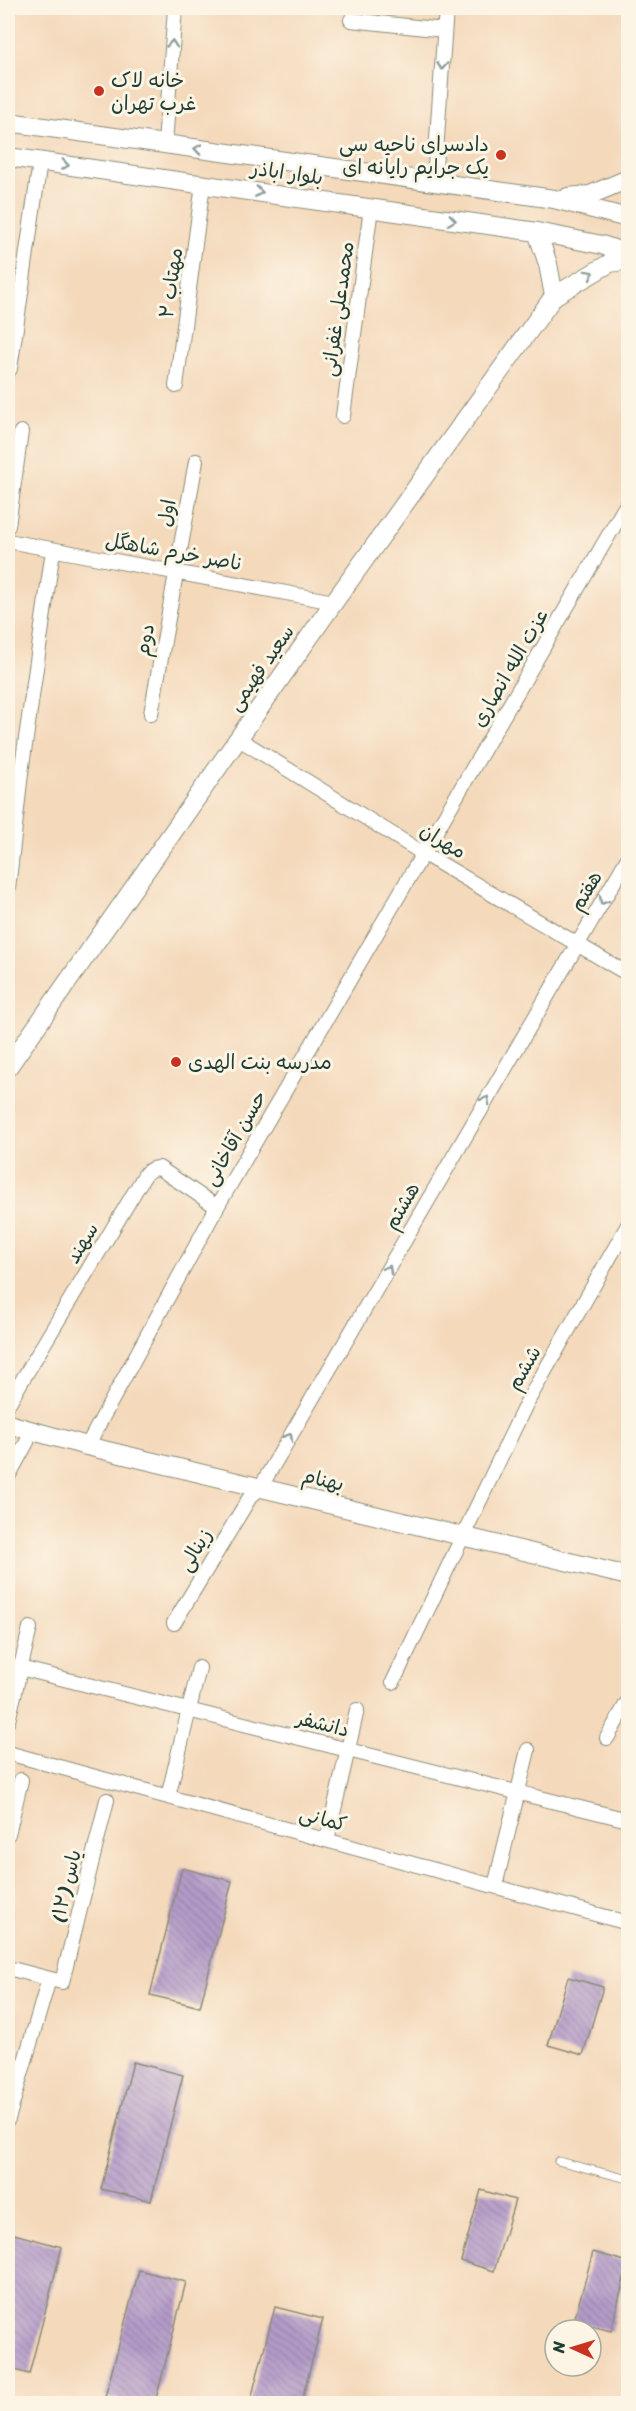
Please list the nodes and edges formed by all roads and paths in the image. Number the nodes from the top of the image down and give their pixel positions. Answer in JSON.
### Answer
{"nodes":[{"id":1,"x":175,"y":8,"type":"edge"},
{"id":2,"x":446,"y":8,"type":"edge"},
{"id":3,"x":351,"y":20,"type":"dead end"},
{"id":4,"x":444,"y":30,"type":"junction"},
{"id":5,"x":8,"y":122,"type":"edge"},
{"id":6,"x":165,"y":144,"type":"junction"},
{"id":7,"x":8,"y":157,"type":"edge"},
{"id":8,"x":40,"y":162,"type":"junction"},
{"id":9,"x":628,"y":179,"type":"edge"},
{"id":10,"x":434,"y":182,"type":"junction"},
{"id":11,"x":203,"y":184,"type":"junction"},
{"id":12,"x":554,"y":199,"type":"junction"},
{"id":13,"x":371,"y":208,"type":"junction"},
{"id":14,"x":628,"y":218,"type":"edge"},
{"id":15,"x":537,"y":232,"type":"junction"},
{"id":16,"x":628,"y":254,"type":"edge"},
{"id":17,"x":628,"y":260,"type":"edge"},
{"id":18,"x":554,"y":296,"type":"junction"},
{"id":19,"x":10,"y":369,"type":"dead end"},
{"id":20,"x":176,"y":386,"type":"dead end"},
{"id":21,"x":343,"y":416,"type":"dead end"},
{"id":22,"x":21,"y":432,"type":"dead end"},
{"id":23,"x":196,"y":461,"type":"dead end"},
{"id":24,"x":628,"y":502,"type":"edge"},
{"id":25,"x":8,"y":526,"type":"edge"},
{"id":26,"x":8,"y":541,"type":"edge"},
{"id":27,"x":53,"y":550,"type":"junction"},
{"id":28,"x":176,"y":572,"type":"junction"},
{"id":29,"x":334,"y":602,"type":"junction"},
{"id":30,"x":151,"y":714,"type":"dead end"},
{"id":31,"x":239,"y":739,"type":"junction"},
{"id":32,"x":424,"y":854,"type":"junction"},
{"id":33,"x":628,"y":858,"type":"edge"},
{"id":34,"x":8,"y":889,"type":"edge"},
{"id":35,"x":578,"y":944,"type":"junction"},
{"id":36,"x":628,"y":974,"type":"edge"},
{"id":37,"x":8,"y":1067,"type":"edge"},
{"id":38,"x":217,"y":1207,"type":"junction"},
{"id":39,"x":628,"y":1225,"type":"edge"},
{"id":40,"x":8,"y":1404,"type":"edge"},
{"id":41,"x":8,"y":1424,"type":"edge"},
{"id":42,"x":31,"y":1430,"type":"junction"},
{"id":43,"x":87,"y":1446,"type":"junction"},
{"id":44,"x":8,"y":1477,"type":"edge"},
{"id":45,"x":255,"y":1492,"type":"junction"},
{"id":46,"x":463,"y":1536,"type":"junction"},
{"id":47,"x":628,"y":1576,"type":"edge"},
{"id":48,"x":174,"y":1623,"type":"dead end"},
{"id":49,"x":30,"y":1628,"type":"dead end"},
{"id":50,"x":14,"y":1666,"type":"edge"},
{"id":51,"x":199,"y":1668,"type":"dead end"},
{"id":52,"x":393,"y":1682,"type":"dead end"},
{"id":53,"x":628,"y":1701,"type":"edge"},
{"id":54,"x":189,"y":1710,"type":"junction"},
{"id":55,"x":357,"y":1710,"type":"dead end"},
{"id":56,"x":8,"y":1721,"type":"edge"},
{"id":57,"x":607,"y":1738,"type":"dead end"},
{"id":58,"x":348,"y":1750,"type":"junction"},
{"id":59,"x":528,"y":1750,"type":"dead end"},
{"id":60,"x":8,"y":1753,"type":"edge"},
{"id":61,"x":21,"y":1780,"type":"dead end"},
{"id":62,"x":518,"y":1792,"type":"junction"},
{"id":63,"x":168,"y":1797,"type":"junction"},
{"id":64,"x":108,"y":1800,"type":"dead end"},
{"id":65,"x":628,"y":1820,"type":"edge"},
{"id":66,"x":8,"y":1834,"type":"edge"},
{"id":67,"x":327,"y":1840,"type":"junction"},
{"id":68,"x":495,"y":1886,"type":"junction"},
{"id":69,"x":628,"y":1923,"type":"edge"},
{"id":70,"x":8,"y":1968,"type":"edge"},
{"id":71,"x":56,"y":1980,"type":"junction"},
{"id":72,"x":8,"y":2119,"type":"edge"},
{"id":73,"x":558,"y":2161,"type":"dead end"},
{"id":74,"x":628,"y":2179,"type":"edge"}],
"edges":[{"from":6,"to":1,"type":"street","one_way":true},
{"from":2,"to":4,"type":"street"},
{"from":3,"to":4,"type":"street"},
{"from":4,"to":10,"type":"street","one_way":true},
{"from":5,"to":6,"type":"main road","name":"بلوار اباذر"},
{"from":10,"to":6,"type":"main road","name":"بلوار اباذر","one_way":true},
{"from":7,"to":8,"type":"main road","name":"بلوار اباذر"},
{"from":8,"to":11,"type":"main road","name":"بلوار اباذر","one_way":true},
{"from":8,"to":19,"type":"street"},
{"from":9,"to":12,"type":"main road"},
{"from":10,"to":12,"type":"main road","name":"بلوار اباذر"},
{"from":11,"to":13,"type":"main road","name":"بلوار اباذر","one_way":true},
{"from":11,"to":20,"type":"street","name":"مهتاب ۲"},
{"from":12,"to":14,"type":"main road","name":"بلوار اباذر"},
{"from":13,"to":15,"type":"main road","name":"بلوار اباذر","one_way":true},
{"from":13,"to":21,"type":"street","name":"محمدعلی غفرانی"},
{"from":15,"to":16,"type":"main road","name":"بلوار اباذر"},
{"from":15,"to":18,"type":"main road"},
{"from":18,"to":17,"type":"main road","one_way":true},
{"from":18,"to":29,"type":"main road","name":"سعید فهیمی"},
{"from":22,"to":25,"type":"street"},
{"from":23,"to":28,"type":"street","name":"اول"},
{"from":24,"to":32,"type":"street","name":"عزت الله انصاری"},
{"from":26,"to":27,"type":"street","name":"ناصر خرم شاهگل"},
{"from":27,"to":28,"type":"street","name":"ناصر خرم شاهگل"},
{"from":27,"to":34,"type":"street"},
{"from":28,"to":29,"type":"street","name":"ناصر خرم شاهگل"},
{"from":28,"to":30,"type":"street","name":"دوم"},
{"from":29,"to":31,"type":"main road","name":"سعید فهیمی"},
{"from":31,"to":32,"type":"street","name":"مهران"},
{"from":31,"to":37,"type":"main road","name":"سعید فهیمی"},
{"from":32,"to":35,"type":"street","name":"مهران"},
{"from":32,"to":38,"type":"street","name":"حسن آقاخانی"},
{"from":33,"to":35,"type":"street","name":"هفتم","one_way":true},
{"from":35,"to":36,"type":"street","name":"مهران"},
{"from":45,"to":35,"type":"street","name":"هشتم","one_way":true},
{"from":38,"to":40,"type":"street","name":"سهند"},
{"from":38,"to":43,"type":"street","name":"حسن آقاخانی"},
{"from":39,"to":46,"type":"street","name":"ششم"},
{"from":41,"to":42,"type":"main road","name":"بهنام"},
{"from":42,"to":43,"type":"main road","name":"بهنام"},
{"from":42,"to":44,"type":"street"},
{"from":43,"to":45,"type":"main road","name":"بهنام"},
{"from":45,"to":46,"type":"main road","name":"بهنام"},
{"from":45,"to":48,"type":"street","name":"زینالی"},
{"from":46,"to":47,"type":"main road","name":"بهنام"},
{"from":46,"to":52,"type":"street","name":"ششم"},
{"from":49,"to":50,"type":"street"},
{"from":50,"to":54,"type":"street","name":"دانشفر"},
{"from":50,"to":56,"type":"street"},
{"from":51,"to":54,"type":"street"},
{"from":53,"to":57,"type":"street"},
{"from":54,"to":58,"type":"street","name":"دانشفر"},
{"from":54,"to":63,"type":"street"},
{"from":55,"to":58,"type":"street"},
{"from":58,"to":62,"type":"street","name":"دانشفر"},
{"from":58,"to":67,"type":"street"},
{"from":59,"to":62,"type":"street"},
{"from":60,"to":63,"type":"street","name":"کمانی"},
{"from":61,"to":66,"type":"street"},
{"from":62,"to":65,"type":"street","name":"دانشفر"},
{"from":62,"to":68,"type":"street"},
{"from":63,"to":67,"type":"street","name":"کمانی"},
{"from":64,"to":71,"type":"street","name":"یاس (۱۲)"},
{"from":67,"to":68,"type":"street","name":"کمانی"},
{"from":68,"to":69,"type":"street","name":"کمانی"},
{"from":70,"to":71,"type":"street"},
{"from":71,"to":72,"type":"street","name":"یاس (۱۲)"},
{"from":73,"to":74,"type":"lane"}]}
